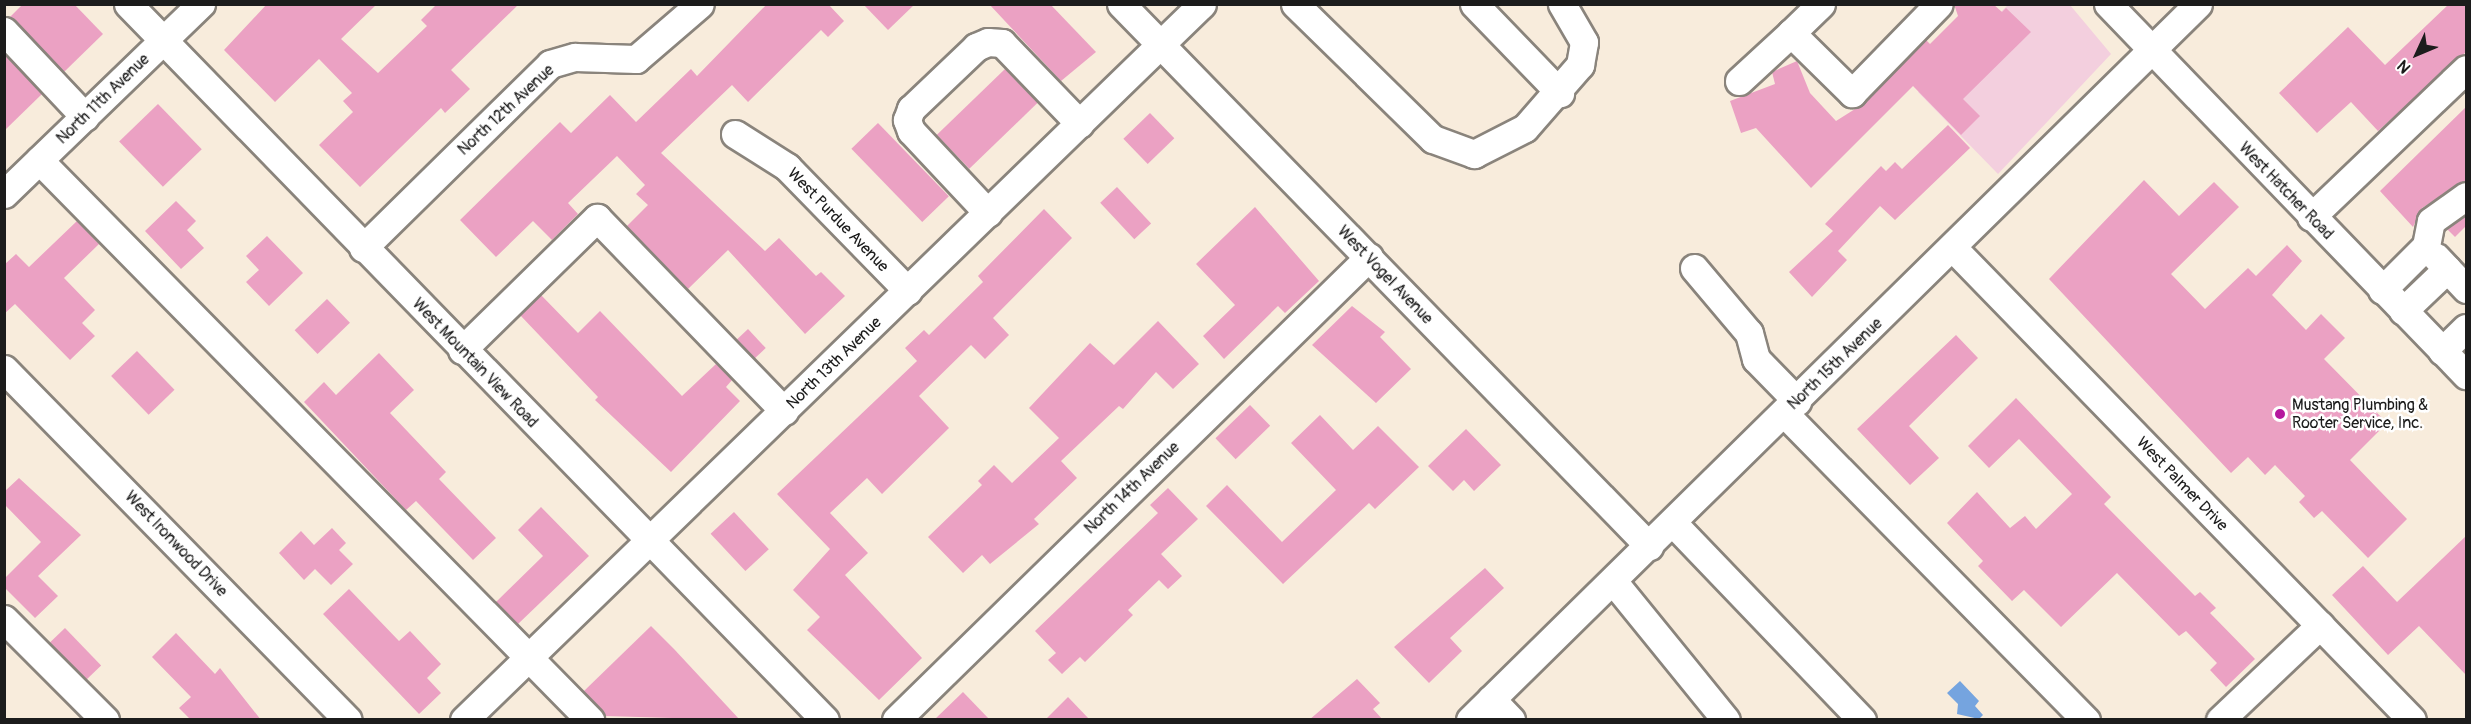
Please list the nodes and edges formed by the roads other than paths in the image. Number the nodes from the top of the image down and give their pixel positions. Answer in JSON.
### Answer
{"nodes":[{"id":1,"x":128,"y":4,"type":"edge"},
{"id":2,"x":201,"y":4,"type":"edge"},
{"id":3,"x":700,"y":4,"type":"edge"},
{"id":4,"x":1120,"y":4,"type":"edge"},
{"id":5,"x":1202,"y":4,"type":"edge"},
{"id":6,"x":1295,"y":4,"type":"edge"},
{"id":7,"x":1474,"y":4,"type":"edge"},
{"id":8,"x":1562,"y":4,"type":"edge"},
{"id":9,"x":1821,"y":4,"type":"edge"},
{"id":10,"x":1939,"y":4,"type":"edge"},
{"id":11,"x":2108,"y":4,"type":"edge"},
{"id":12,"x":2198,"y":4,"type":"edge"},
{"id":13,"x":4,"y":31,"type":"edge"},
{"id":14,"x":1791,"y":33,"type":"junction"},
{"id":15,"x":164,"y":41,"type":"junction"},
{"id":16,"x":1160,"y":45,"type":"junction"},
{"id":17,"x":2152,"y":50,"type":"junction"},
{"id":18,"x":2466,"y":69,"type":"edge"},
{"id":19,"x":1739,"y":81,"type":"dead end"},
{"id":20,"x":1560,"y":93,"type":"junction"},
{"id":21,"x":85,"y":117,"type":"junction"},
{"id":22,"x":1080,"y":124,"type":"junction"},
{"id":23,"x":735,"y":134,"type":"dead end"},
{"id":24,"x":39,"y":160,"type":"junction"},
{"id":25,"x":9,"y":180,"type":"edge"},
{"id":26,"x":2466,"y":196,"type":"edge"},
{"id":27,"x":988,"y":213,"type":"junction"},
{"id":28,"x":2312,"y":217,"type":"junction"},
{"id":29,"x":2426,"y":246,"type":"junction"},
{"id":30,"x":363,"y":248,"type":"junction"},
{"id":31,"x":1953,"y":248,"type":"junction"},
{"id":32,"x":1368,"y":257,"type":"junction"},
{"id":33,"x":1694,"y":268,"type":"dead end"},
{"id":34,"x":2447,"y":269,"type":"junction"},
{"id":35,"x":2466,"y":289,"type":"edge"},
{"id":36,"x":2382,"y":290,"type":"junction"},
{"id":37,"x":908,"y":291,"type":"junction"},
{"id":38,"x":2403,"y":311,"type":"junction"},
{"id":39,"x":2466,"y":328,"type":"edge"},
{"id":40,"x":462,"y":350,"type":"junction"},
{"id":41,"x":2442,"y":351,"type":"junction"},
{"id":42,"x":4,"y":369,"type":"edge"},
{"id":43,"x":2466,"y":375,"type":"edge"},
{"id":44,"x":1791,"y":407,"type":"junction"},
{"id":45,"x":784,"y":411,"type":"junction"},
{"id":46,"x":1673,"y":523,"type":"junction"},
{"id":47,"x":650,"y":540,"type":"junction"},
{"id":48,"x":1649,"y":546,"type":"junction"},
{"id":49,"x":1613,"y":581,"type":"junction"},
{"id":50,"x":4,"y":619,"type":"edge"},
{"id":51,"x":2320,"y":626,"type":"junction"},
{"id":52,"x":528,"y":656,"type":"junction"},
{"id":53,"x":1491,"y":699,"type":"junction"},
{"id":54,"x":105,"y":720,"type":"edge"},
{"id":55,"x":348,"y":720,"type":"edge"},
{"id":56,"x":464,"y":720,"type":"edge"},
{"id":57,"x":590,"y":720,"type":"edge"},
{"id":58,"x":825,"y":720,"type":"edge"},
{"id":59,"x":896,"y":720,"type":"edge"},
{"id":60,"x":1470,"y":720,"type":"edge"},
{"id":61,"x":1511,"y":720,"type":"edge"},
{"id":62,"x":1726,"y":720,"type":"edge"},
{"id":63,"x":1862,"y":720,"type":"edge"},
{"id":64,"x":2086,"y":720,"type":"edge"},
{"id":65,"x":2220,"y":720,"type":"edge"},
{"id":66,"x":2412,"y":720,"type":"edge"}],
"edges":[{"from":1,"to":15,"type":"street","name":"West Mountain View Road"},
{"from":2,"to":15,"type":"street","name":"North 11th Avenue"},
{"from":3,"to":30,"type":"street","name":"North 12th Avenue"},
{"from":4,"to":16,"type":"street","name":"West Vogel Avenue"},
{"from":5,"to":16,"type":"street","name":"North 13th Avenue"},
{"from":6,"to":20,"type":"street"},
{"from":7,"to":20,"type":"street"},
{"from":8,"to":20,"type":"street"},
{"from":9,"to":14,"type":"street"},
{"from":10,"to":14,"type":"street"},
{"from":11,"to":17,"type":"street","name":"West Hatcher Road"},
{"from":12,"to":17,"type":"street","name":"North 15th Avenue"},
{"from":13,"to":21,"type":"street"},
{"from":14,"to":19,"type":"street"},
{"from":15,"to":21,"type":"street","name":"North 11th Avenue"},
{"from":15,"to":30,"type":"street","name":"West Mountain View Road"},
{"from":16,"to":22,"type":"street","name":"North 13th Avenue"},
{"from":16,"to":32,"type":"street","name":"West Vogel Avenue"},
{"from":17,"to":28,"type":"street","name":"West Hatcher Road"},
{"from":17,"to":31,"type":"street","name":"North 15th Avenue"},
{"from":18,"to":28,"type":"street"},
{"from":21,"to":24,"type":"street","name":"North 11th Avenue"},
{"from":22,"to":27,"type":"street","name":"North 13th Avenue"},
{"from":22,"to":27,"type":"street"},
{"from":23,"to":37,"type":"street","name":"West Purdue Avenue"},
{"from":24,"to":25,"type":"street","name":"North 11th Avenue"},
{"from":24,"to":52,"type":"street"},
{"from":26,"to":29,"type":"street"},
{"from":27,"to":37,"type":"street","name":"North 13th Avenue"},
{"from":28,"to":36,"type":"street","name":"West Hatcher Road"},
{"from":29,"to":34,"type":"street"},
{"from":29,"to":36,"type":"street"},
{"from":30,"to":40,"type":"street","name":"West Mountain View Road"},
{"from":31,"to":44,"type":"street","name":"North 15th Avenue"},
{"from":31,"to":51,"type":"street","name":"West Palmer Drive"},
{"from":32,"to":48,"type":"street","name":"West Vogel Avenue"},
{"from":32,"to":59,"type":"street","name":"North 14th Avenue"},
{"from":33,"to":44,"type":"street"},
{"from":34,"to":35,"type":"street"},
{"from":34,"to":38,"type":"street"},
{"from":36,"to":38,"type":"street","name":"West Hatcher Road"},
{"from":37,"to":45,"type":"street","name":"North 13th Avenue"},
{"from":38,"to":41,"type":"street","name":"West Hatcher Road"},
{"from":39,"to":41,"type":"street"},
{"from":40,"to":45,"type":"street"},
{"from":40,"to":47,"type":"street","name":"West Mountain View Road"},
{"from":41,"to":43,"type":"street","name":"West Hatcher Road"},
{"from":42,"to":55,"type":"street","name":"West Ironwood Drive"},
{"from":44,"to":46,"type":"street","name":"North 15th Avenue"},
{"from":44,"to":64,"type":"street"},
{"from":45,"to":47,"type":"street","name":"North 13th Avenue"},
{"from":46,"to":48,"type":"street","name":"North 15th Avenue"},
{"from":46,"to":63,"type":"street"},
{"from":47,"to":52,"type":"street","name":"North 13th Avenue"},
{"from":47,"to":58,"type":"street","name":"West Mountain View Road"},
{"from":48,"to":49,"type":"street","name":"North 15th Avenue"},
{"from":49,"to":53,"type":"street","name":"North 15th Avenue"},
{"from":49,"to":62,"type":"street"},
{"from":50,"to":54,"type":"street"},
{"from":51,"to":65,"type":"street"},
{"from":51,"to":66,"type":"street","name":"West Palmer Drive"},
{"from":52,"to":56,"type":"street","name":"North 13th Avenue"},
{"from":52,"to":57,"type":"street"},
{"from":53,"to":60,"type":"street","name":"North 15th Avenue"},
{"from":53,"to":61,"type":"street"}]}
